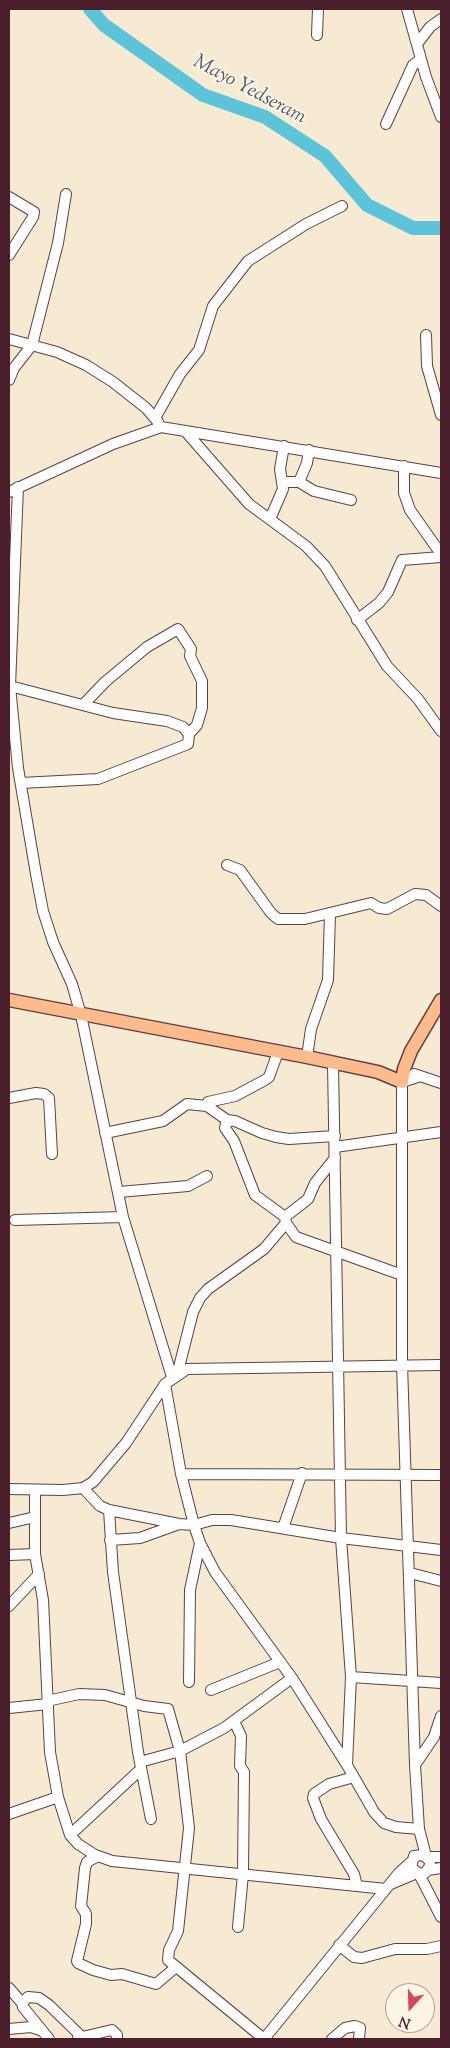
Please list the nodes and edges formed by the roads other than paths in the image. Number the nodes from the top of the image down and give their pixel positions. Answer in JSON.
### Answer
{"nodes":[{"id":1,"x":318,"y":9,"type":"edge"},
{"id":2,"x":407,"y":9,"type":"edge"},
{"id":3,"x":441,"y":19,"type":"edge"},
{"id":4,"x":317,"y":35,"type":"dead end"},
{"id":5,"x":417,"y":44,"type":"junction"},
{"id":6,"x":421,"y":59,"type":"junction"},
{"id":7,"x":441,"y":118,"type":"edge"},
{"id":8,"x":386,"y":124,"type":"dead end"},
{"id":9,"x":66,"y":194,"type":"dead end"},
{"id":10,"x":9,"y":197,"type":"edge"},
{"id":11,"x":342,"y":206,"type":"dead end"},
{"id":12,"x":9,"y":255,"type":"edge"},
{"id":13,"x":426,"y":335,"type":"dead end"},
{"id":14,"x":9,"y":339,"type":"edge"},
{"id":15,"x":32,"y":345,"type":"junction"},
{"id":16,"x":9,"y":380,"type":"edge"},
{"id":17,"x":441,"y":415,"type":"edge"},
{"id":18,"x":158,"y":423,"type":"junction"},
{"id":19,"x":186,"y":432,"type":"junction"},
{"id":20,"x":284,"y":446,"type":"junction"},
{"id":21,"x":309,"y":450,"type":"junction"},
{"id":22,"x":404,"y":466,"type":"junction"},
{"id":23,"x":441,"y":472,"type":"edge"},
{"id":24,"x":284,"y":482,"type":"junction"},
{"id":25,"x":299,"y":482,"type":"junction"},
{"id":26,"x":14,"y":490,"type":"edge"},
{"id":27,"x":351,"y":500,"type":"dead end"},
{"id":28,"x":270,"y":519,"type":"junction"},
{"id":29,"x":441,"y":555,"type":"edge"},
{"id":30,"x":357,"y":620,"type":"junction"},
{"id":31,"x":10,"y":686,"type":"junction"},
{"id":32,"x":83,"y":705,"type":"junction"},
{"id":33,"x":441,"y":730,"type":"edge"},
{"id":34,"x":188,"y":734,"type":"junction"},
{"id":35,"x":21,"y":783,"type":"junction"},
{"id":36,"x":227,"y":865,"type":"dead end"},
{"id":37,"x":441,"y":906,"type":"edge"},
{"id":38,"x":330,"y":914,"type":"junction"},
{"id":39,"x":441,"y":1000,"type":"edge"},
{"id":40,"x":10,"y":1004,"type":"edge"},
{"id":41,"x":82,"y":1015,"type":"junction"},
{"id":42,"x":278,"y":1052,"type":"junction"},
{"id":43,"x":307,"y":1057,"type":"junction"},
{"id":44,"x":334,"y":1063,"type":"junction"},
{"id":45,"x":404,"y":1069,"type":"junction"},
{"id":46,"x":378,"y":1072,"type":"junction"},
{"id":47,"x":418,"y":1077,"type":"junction"},
{"id":48,"x":402,"y":1082,"type":"junction"},
{"id":49,"x":441,"y":1082,"type":"edge"},
{"id":50,"x":9,"y":1098,"type":"edge"},
{"id":51,"x":208,"y":1106,"type":"junction"},
{"id":52,"x":227,"y":1120,"type":"junction"},
{"id":53,"x":441,"y":1132,"type":"edge"},
{"id":54,"x":105,"y":1133,"type":"junction"},
{"id":55,"x":401,"y":1140,"type":"junction"},
{"id":56,"x":335,"y":1141,"type":"junction"},
{"id":57,"x":52,"y":1154,"type":"dead end"},
{"id":58,"x":336,"y":1158,"type":"junction"},
{"id":59,"x":207,"y":1176,"type":"dead end"},
{"id":60,"x":119,"y":1192,"type":"junction"},
{"id":61,"x":122,"y":1218,"type":"junction"},
{"id":62,"x":15,"y":1220,"type":"dead end"},
{"id":63,"x":285,"y":1220,"type":"junction"},
{"id":64,"x":337,"y":1253,"type":"junction"},
{"id":65,"x":402,"y":1275,"type":"junction"},
{"id":66,"x":402,"y":1364,"type":"junction"},
{"id":67,"x":441,"y":1365,"type":"edge"},
{"id":68,"x":337,"y":1366,"type":"junction"},
{"id":69,"x":171,"y":1378,"type":"junction"},
{"id":70,"x":302,"y":1473,"type":"junction"},
{"id":71,"x":181,"y":1474,"type":"junction"},
{"id":72,"x":340,"y":1474,"type":"junction"},
{"id":73,"x":406,"y":1474,"type":"junction"},
{"id":74,"x":441,"y":1475,"type":"edge"},
{"id":75,"x":83,"y":1488,"type":"junction"},
{"id":76,"x":9,"y":1489,"type":"edge"},
{"id":77,"x":36,"y":1490,"type":"junction"},
{"id":78,"x":109,"y":1510,"type":"junction"},
{"id":79,"x":36,"y":1517,"type":"junction"},
{"id":80,"x":9,"y":1523,"type":"edge"},
{"id":81,"x":179,"y":1524,"type":"junction"},
{"id":82,"x":194,"y":1524,"type":"junction"},
{"id":83,"x":283,"y":1528,"type":"junction"},
{"id":84,"x":341,"y":1538,"type":"junction"},
{"id":85,"x":110,"y":1540,"type":"junction"},
{"id":86,"x":200,"y":1543,"type":"junction"},
{"id":87,"x":409,"y":1546,"type":"junction"},
{"id":88,"x":441,"y":1550,"type":"edge"},
{"id":89,"x":36,"y":1554,"type":"junction"},
{"id":90,"x":9,"y":1555,"type":"edge"},
{"id":91,"x":410,"y":1572,"type":"junction"},
{"id":92,"x":39,"y":1574,"type":"junction"},
{"id":93,"x":441,"y":1581,"type":"edge"},
{"id":94,"x":9,"y":1606,"type":"edge"},
{"id":95,"x":280,"y":1662,"type":"junction"},
{"id":96,"x":351,"y":1677,"type":"junction"},
{"id":97,"x":292,"y":1678,"type":"junction"},
{"id":98,"x":414,"y":1680,"type":"junction"},
{"id":99,"x":189,"y":1682,"type":"dead end"},
{"id":100,"x":441,"y":1683,"type":"edge"},
{"id":101,"x":211,"y":1690,"type":"dead end"},
{"id":102,"x":48,"y":1702,"type":"junction"},
{"id":103,"x":133,"y":1702,"type":"junction"},
{"id":104,"x":9,"y":1708,"type":"edge"},
{"id":105,"x":441,"y":1716,"type":"edge"},
{"id":106,"x":234,"y":1721,"type":"junction"},
{"id":107,"x":180,"y":1751,"type":"junction"},
{"id":108,"x":415,"y":1764,"type":"junction"},
{"id":109,"x":140,"y":1765,"type":"junction"},
{"id":110,"x":348,"y":1765,"type":"junction"},
{"id":111,"x":354,"y":1777,"type":"junction"},
{"id":112,"x":58,"y":1796,"type":"junction"},
{"id":113,"x":9,"y":1814,"type":"edge"},
{"id":114,"x":151,"y":1819,"type":"dead end"},
{"id":115,"x":419,"y":1831,"type":"junction"},
{"id":116,"x":70,"y":1835,"type":"junction"},
{"id":117,"x":98,"y":1856,"type":"junction"},
{"id":118,"x":426,"y":1856,"type":"junction"},
{"id":119,"x":441,"y":1857,"type":"edge"},
{"id":120,"x":412,"y":1860,"type":"junction"},
{"id":121,"x":186,"y":1868,"type":"junction"},
{"id":122,"x":441,"y":1868,"type":"edge"},
{"id":123,"x":423,"y":1872,"type":"junction"},
{"id":124,"x":243,"y":1874,"type":"junction"},
{"id":125,"x":357,"y":1886,"type":"junction"},
{"id":126,"x":388,"y":1887,"type":"junction"},
{"id":127,"x":441,"y":1916,"type":"edge"},
{"id":128,"x":238,"y":1927,"type":"dead end"},
{"id":129,"x":339,"y":1945,"type":"junction"},
{"id":130,"x":441,"y":1946,"type":"edge"},
{"id":131,"x":176,"y":1968,"type":"junction"},
{"id":132,"x":9,"y":1988,"type":"edge"},
{"id":133,"x":22,"y":2003,"type":"junction"},
{"id":134,"x":9,"y":2029,"type":"edge"},
{"id":135,"x":40,"y":2030,"type":"junction"},
{"id":136,"x":49,"y":2039,"type":"edge"},
{"id":137,"x":78,"y":2039,"type":"edge"},
{"id":138,"x":117,"y":2039,"type":"edge"},
{"id":139,"x":264,"y":2039,"type":"edge"},
{"id":140,"x":332,"y":2039,"type":"edge"},
{"id":141,"x":359,"y":2039,"type":"edge"}],
"edges":[{"from":1,"to":4,"type":"street"},
{"from":2,"to":5,"type":"street"},
{"from":3,"to":5,"type":"street"},
{"from":5,"to":6,"type":"street"},
{"from":6,"to":7,"type":"street"},
{"from":6,"to":8,"type":"street"},
{"from":9,"to":15,"type":"street"},
{"from":10,"to":12,"type":"street"},
{"from":11,"to":18,"type":"street"},
{"from":13,"to":17,"type":"street"},
{"from":14,"to":15,"type":"street"},
{"from":15,"to":16,"type":"street"},
{"from":15,"to":18,"type":"street"},
{"from":18,"to":19,"type":"street"},
{"from":18,"to":26,"type":"street"},
{"from":19,"to":20,"type":"street"},
{"from":19,"to":28,"type":"street"},
{"from":20,"to":21,"type":"street"},
{"from":20,"to":24,"type":"street"},
{"from":21,"to":22,"type":"street"},
{"from":21,"to":25,"type":"street"},
{"from":22,"to":23,"type":"street"},
{"from":22,"to":29,"type":"street"},
{"from":24,"to":25,"type":"street"},
{"from":24,"to":28,"type":"street"},
{"from":25,"to":27,"type":"street"},
{"from":26,"to":31,"type":"street"},
{"from":28,"to":30,"type":"street"},
{"from":29,"to":30,"type":"street"},
{"from":30,"to":33,"type":"street"},
{"from":31,"to":32,"type":"street"},
{"from":31,"to":35,"type":"street"},
{"from":32,"to":34,"type":"street"},
{"from":32,"to":34,"type":"street"},
{"from":34,"to":35,"type":"street"},
{"from":35,"to":41,"type":"street"},
{"from":36,"to":38,"type":"street"},
{"from":37,"to":38,"type":"street"},
{"from":38,"to":43,"type":"street"},
{"from":39,"to":45,"type":"main road"},
{"from":40,"to":41,"type":"main road"},
{"from":41,"to":42,"type":"main road"},
{"from":41,"to":54,"type":"street"},
{"from":42,"to":43,"type":"main road"},
{"from":42,"to":51,"type":"street"},
{"from":43,"to":44,"type":"main road"},
{"from":44,"to":46,"type":"main road"},
{"from":44,"to":56,"type":"street"},
{"from":45,"to":46,"type":"main road"},
{"from":45,"to":47,"type":"street"},
{"from":45,"to":48,"type":"main road"},
{"from":46,"to":48,"type":"main road"},
{"from":47,"to":48,"type":"street"},
{"from":47,"to":49,"type":"street"},
{"from":48,"to":55,"type":"street"},
{"from":50,"to":57,"type":"street"},
{"from":51,"to":52,"type":"street"},
{"from":51,"to":54,"type":"street"},
{"from":52,"to":56,"type":"street"},
{"from":52,"to":63,"type":"street"},
{"from":53,"to":55,"type":"street"},
{"from":54,"to":60,"type":"street"},
{"from":55,"to":56,"type":"street"},
{"from":55,"to":65,"type":"street"},
{"from":56,"to":58,"type":"street"},
{"from":58,"to":63,"type":"street"},
{"from":58,"to":64,"type":"street"},
{"from":59,"to":60,"type":"street"},
{"from":60,"to":61,"type":"street"},
{"from":61,"to":62,"type":"street"},
{"from":61,"to":69,"type":"street"},
{"from":63,"to":64,"type":"street"},
{"from":63,"to":69,"type":"street"},
{"from":64,"to":65,"type":"street"},
{"from":64,"to":68,"type":"street"},
{"from":65,"to":66,"type":"street"},
{"from":66,"to":67,"type":"street"},
{"from":66,"to":68,"type":"street"},
{"from":66,"to":73,"type":"street"},
{"from":68,"to":69,"type":"street"},
{"from":68,"to":72,"type":"street"},
{"from":69,"to":71,"type":"street"},
{"from":69,"to":75,"type":"street"},
{"from":70,"to":71,"type":"street"},
{"from":70,"to":72,"type":"street"},
{"from":70,"to":83,"type":"street"},
{"from":71,"to":82,"type":"street"},
{"from":72,"to":73,"type":"street"},
{"from":72,"to":84,"type":"street"},
{"from":73,"to":74,"type":"street"},
{"from":73,"to":87,"type":"street"},
{"from":75,"to":77,"type":"street"},
{"from":75,"to":78,"type":"street"},
{"from":76,"to":77,"type":"street"},
{"from":77,"to":79,"type":"street"},
{"from":78,"to":81,"type":"street"},
{"from":78,"to":85,"type":"street"},
{"from":79,"to":80,"type":"street"},
{"from":79,"to":89,"type":"street"},
{"from":81,"to":82,"type":"street"},
{"from":81,"to":85,"type":"street"},
{"from":82,"to":83,"type":"street"},
{"from":82,"to":86,"type":"street"},
{"from":83,"to":84,"type":"street"},
{"from":84,"to":87,"type":"street"},
{"from":84,"to":96,"type":"street"},
{"from":85,"to":103,"type":"street"},
{"from":86,"to":95,"type":"street"},
{"from":86,"to":99,"type":"street"},
{"from":87,"to":88,"type":"street"},
{"from":87,"to":91,"type":"street"},
{"from":89,"to":90,"type":"street"},
{"from":89,"to":92,"type":"street"},
{"from":91,"to":93,"type":"street"},
{"from":91,"to":98,"type":"street"},
{"from":92,"to":94,"type":"street"},
{"from":92,"to":102,"type":"street"},
{"from":95,"to":97,"type":"street"},
{"from":95,"to":101,"type":"street"},
{"from":96,"to":98,"type":"street"},
{"from":96,"to":110,"type":"street"},
{"from":97,"to":106,"type":"street"},
{"from":97,"to":110,"type":"street"},
{"from":98,"to":100,"type":"street"},
{"from":98,"to":108,"type":"street"},
{"from":102,"to":103,"type":"street"},
{"from":102,"to":104,"type":"street"},
{"from":102,"to":112,"type":"street"},
{"from":103,"to":107,"type":"street"},
{"from":103,"to":109,"type":"street"},
{"from":105,"to":108,"type":"street"},
{"from":106,"to":107,"type":"street"},
{"from":106,"to":124,"type":"street"},
{"from":107,"to":109,"type":"street"},
{"from":107,"to":121,"type":"street"},
{"from":108,"to":115,"type":"street"},
{"from":109,"to":114,"type":"street"},
{"from":109,"to":116,"type":"street"},
{"from":110,"to":111,"type":"street"},
{"from":111,"to":115,"type":"street"},
{"from":111,"to":125,"type":"street"},
{"from":112,"to":113,"type":"street"},
{"from":112,"to":116,"type":"street"},
{"from":115,"to":118,"type":"street"},
{"from":115,"to":120,"type":"street"},
{"from":116,"to":117,"type":"street"},
{"from":117,"to":121,"type":"street"},
{"from":117,"to":131,"type":"street"},
{"from":118,"to":119,"type":"street"},
{"from":118,"to":120,"type":"street"},
{"from":118,"to":123,"type":"street"},
{"from":120,"to":123,"type":"street"},
{"from":120,"to":126,"type":"street"},
{"from":121,"to":124,"type":"street"},
{"from":121,"to":131,"type":"street"},
{"from":122,"to":123,"type":"street"},
{"from":123,"to":126,"type":"street"},
{"from":123,"to":127,"type":"street"},
{"from":124,"to":125,"type":"street"},
{"from":124,"to":128,"type":"street"},
{"from":125,"to":126,"type":"street"},
{"from":126,"to":129,"type":"street"},
{"from":129,"to":130,"type":"street"},
{"from":129,"to":139,"type":"street"},
{"from":131,"to":139,"type":"street"},
{"from":132,"to":133,"type":"street"},
{"from":133,"to":135,"type":"street"},
{"from":133,"to":137,"type":"street"},
{"from":134,"to":135,"type":"street"},
{"from":135,"to":136,"type":"street"},
{"from":137,"to":138,"type":"street"},
{"from":140,"to":141,"type":"street"}]}
